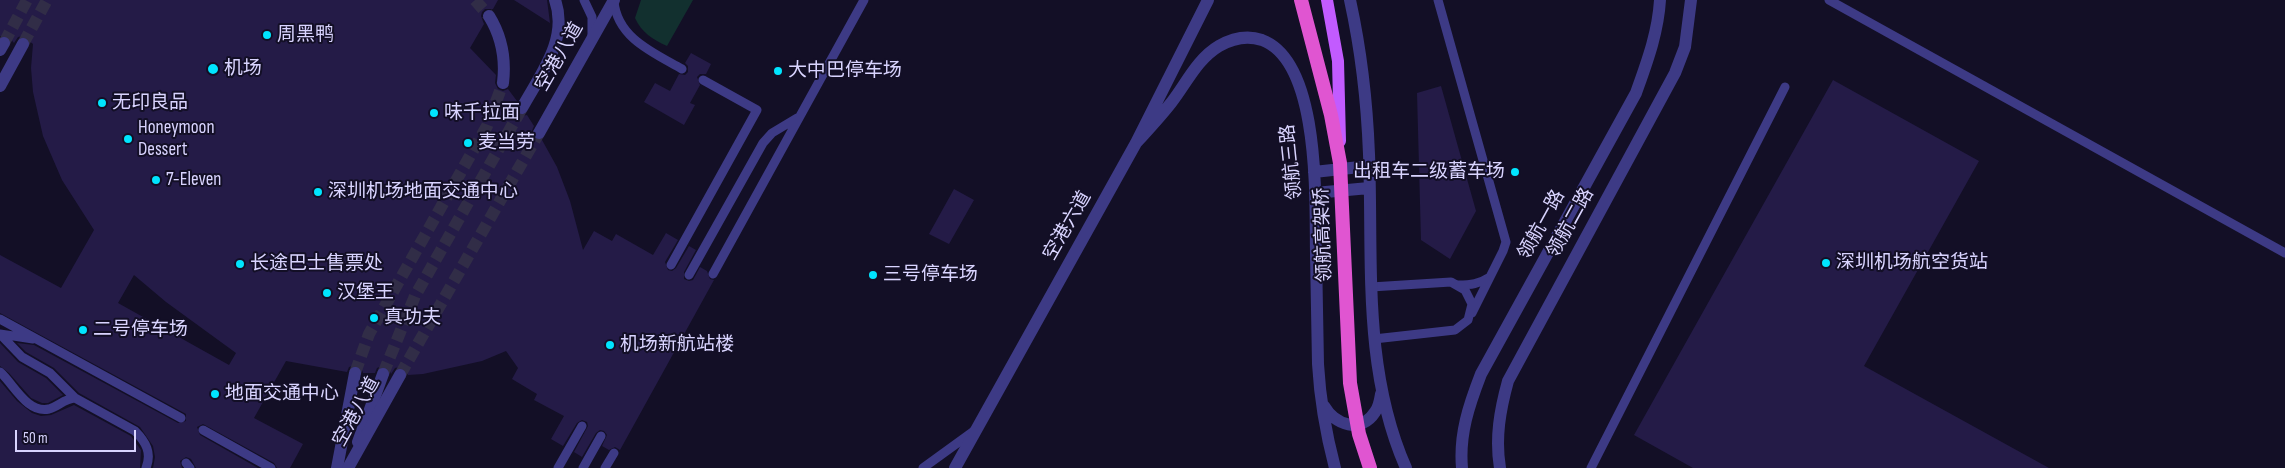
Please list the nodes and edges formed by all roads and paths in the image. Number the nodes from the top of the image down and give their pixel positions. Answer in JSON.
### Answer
{"nodes":[{"id":1,"x":555,"y":0,"type":"edge"},
{"id":2,"x":584,"y":0,"type":"edge"},
{"id":3,"x":614,"y":0,"type":"edge"},
{"id":4,"x":864,"y":0,"type":"edge"},
{"id":5,"x":1208,"y":0,"type":"edge"},
{"id":6,"x":1301,"y":0,"type":"edge"},
{"id":7,"x":1327,"y":0,"type":"edge"},
{"id":8,"x":1350,"y":0,"type":"edge"},
{"id":9,"x":1438,"y":0,"type":"edge"},
{"id":10,"x":1660,"y":0,"type":"edge"},
{"id":11,"x":1691,"y":0,"type":"edge"},
{"id":12,"x":1828,"y":0,"type":"edge"},
{"id":13,"x":489,"y":16,"type":"tunnel mouth"},
{"id":14,"x":592,"y":40,"type":"junction"},
{"id":15,"x":23,"y":44,"type":"tunnel mouth"},
{"id":16,"x":682,"y":69,"type":"dead end"},
{"id":17,"x":703,"y":80,"type":"dead end"},
{"id":18,"x":503,"y":83,"type":"tunnel mouth"},
{"id":19,"x":0,"y":86,"type":"edge"},
{"id":20,"x":1786,"y":88,"type":"dead end"},
{"id":21,"x":522,"y":108,"type":"tunnel mouth"},
{"id":22,"x":802,"y":112,"type":"junction"},
{"id":23,"x":539,"y":133,"type":"tunnel mouth"},
{"id":24,"x":1136,"y":143,"type":"junction"},
{"id":25,"x":1340,"y":163,"type":"junction"},
{"id":26,"x":1369,"y":166,"type":"junction"},
{"id":27,"x":1314,"y":172,"type":"junction"},
{"id":28,"x":1369,"y":188,"type":"junction"},
{"id":29,"x":1315,"y":193,"type":"junction"},
{"id":30,"x":2285,"y":253,"type":"edge"},
{"id":31,"x":671,"y":265,"type":"dead end"},
{"id":32,"x":690,"y":274,"type":"dead end"},
{"id":33,"x":713,"y":274,"type":"dead end"},
{"id":34,"x":1490,"y":276,"type":"junction"},
{"id":35,"x":1458,"y":285,"type":"junction"},
{"id":36,"x":1370,"y":288,"type":"junction"},
{"id":37,"x":1472,"y":313,"type":"junction"},
{"id":38,"x":0,"y":319,"type":"edge"},
{"id":39,"x":0,"y":334,"type":"edge"},
{"id":40,"x":38,"y":339,"type":"junction"},
{"id":41,"x":1374,"y":339,"type":"junction"},
{"id":42,"x":0,"y":372,"type":"edge"},
{"id":43,"x":355,"y":373,"type":"tunnel mouth"},
{"id":44,"x":383,"y":374,"type":"tunnel mouth"},
{"id":45,"x":400,"y":375,"type":"tunnel mouth"},
{"id":46,"x":1382,"y":392,"type":"junction"},
{"id":47,"x":75,"y":398,"type":"junction"},
{"id":48,"x":1322,"y":402,"type":"junction"},
{"id":49,"x":181,"y":418,"type":"dead end"},
{"id":50,"x":582,"y":426,"type":"dead end"},
{"id":51,"x":203,"y":430,"type":"dead end"},
{"id":52,"x":976,"y":430,"type":"junction"},
{"id":53,"x":601,"y":436,"type":"dead end"},
{"id":54,"x":614,"y":452,"type":"dead end"},
{"id":55,"x":160,"y":457,"type":"dead end"},
{"id":56,"x":345,"y":467,"type":"edge"},
{"id":57,"x":147,"y":468,"type":"edge"},
{"id":58,"x":271,"y":468,"type":"edge"},
{"id":59,"x":558,"y":468,"type":"edge"},
{"id":60,"x":583,"y":468,"type":"edge"},
{"id":61,"x":605,"y":468,"type":"edge"},
{"id":62,"x":923,"y":468,"type":"edge"},
{"id":63,"x":954,"y":468,"type":"edge"},
{"id":64,"x":1336,"y":468,"type":"edge"},
{"id":65,"x":1370,"y":468,"type":"edge"},
{"id":66,"x":1406,"y":468,"type":"edge"},
{"id":67,"x":1462,"y":468,"type":"edge"},
{"id":68,"x":1500,"y":468,"type":"edge"},
{"id":69,"x":1591,"y":468,"type":"edge"}],
"edges":[{"from":1,"to":21,"type":"street"},
{"from":2,"to":14,"type":"lane"},
{"from":3,"to":14,"type":"street","name":"空港八道"},
{"from":3,"to":16,"type":"lane"},
{"from":4,"to":22,"type":"lane"},
{"from":5,"to":24,"type":"street","name":"空港六道"},
{"from":6,"to":25,"type":"highway"},
{"from":7,"to":25,"type":"main road","name":"领航高架桥"},
{"from":8,"to":26,"type":"street"},
{"from":9,"to":34,"type":"lane"},
{"from":10,"to":67,"type":"street","name":"领航一路"},
{"from":11,"to":68,"type":"street","name":"领航二路"},
{"from":12,"to":30,"type":"lane"},
{"from":13,"to":18,"type":"street"},
{"from":14,"to":23,"type":"street","name":"空港八道"},
{"from":15,"to":19,"type":"street"},
{"from":17,"to":31,"type":"lane"},
{"from":20,"to":69,"type":"lane"},
{"from":22,"to":32,"type":"lane"},
{"from":22,"to":33,"type":"lane"},
{"from":24,"to":27,"type":"street","name":"领航三路"},
{"from":24,"to":52,"type":"street","name":"空港六道"},
{"from":25,"to":65,"type":"highway","name":"领航高架桥"},
{"from":26,"to":27,"type":"street"},
{"from":26,"to":28,"type":"street"},
{"from":27,"to":29,"type":"street","name":"领航三路"},
{"from":28,"to":29,"type":"street"},
{"from":28,"to":36,"type":"street"},
{"from":29,"to":48,"type":"street","name":"领航三路"},
{"from":34,"to":35,"type":"lane"},
{"from":34,"to":37,"type":"lane"},
{"from":35,"to":36,"type":"lane"},
{"from":35,"to":37,"type":"lane"},
{"from":36,"to":41,"type":"street"},
{"from":37,"to":41,"type":"lane"},
{"from":38,"to":40,"type":"lane"},
{"from":39,"to":40,"type":"lane"},
{"from":39,"to":47,"type":"lane"},
{"from":40,"to":49,"type":"lane"},
{"from":41,"to":46,"type":"street"},
{"from":42,"to":47,"type":"lane"},
{"from":43,"to":56,"type":"street"},
{"from":44,"to":56,"type":"street"},
{"from":45,"to":56,"type":"street","name":"空港八道"},
{"from":46,"to":48,"type":"street"},
{"from":46,"to":66,"type":"street"},
{"from":47,"to":57,"type":"lane"},
{"from":48,"to":64,"type":"street","name":"领航三路"},
{"from":50,"to":59,"type":"lane"},
{"from":51,"to":58,"type":"lane"},
{"from":52,"to":62,"type":"lane"},
{"from":52,"to":63,"type":"street","name":"空港六道"},
{"from":53,"to":60,"type":"lane"},
{"from":54,"to":61,"type":"lane"},
{"from":55,"to":57,"type":"lane"}]}
